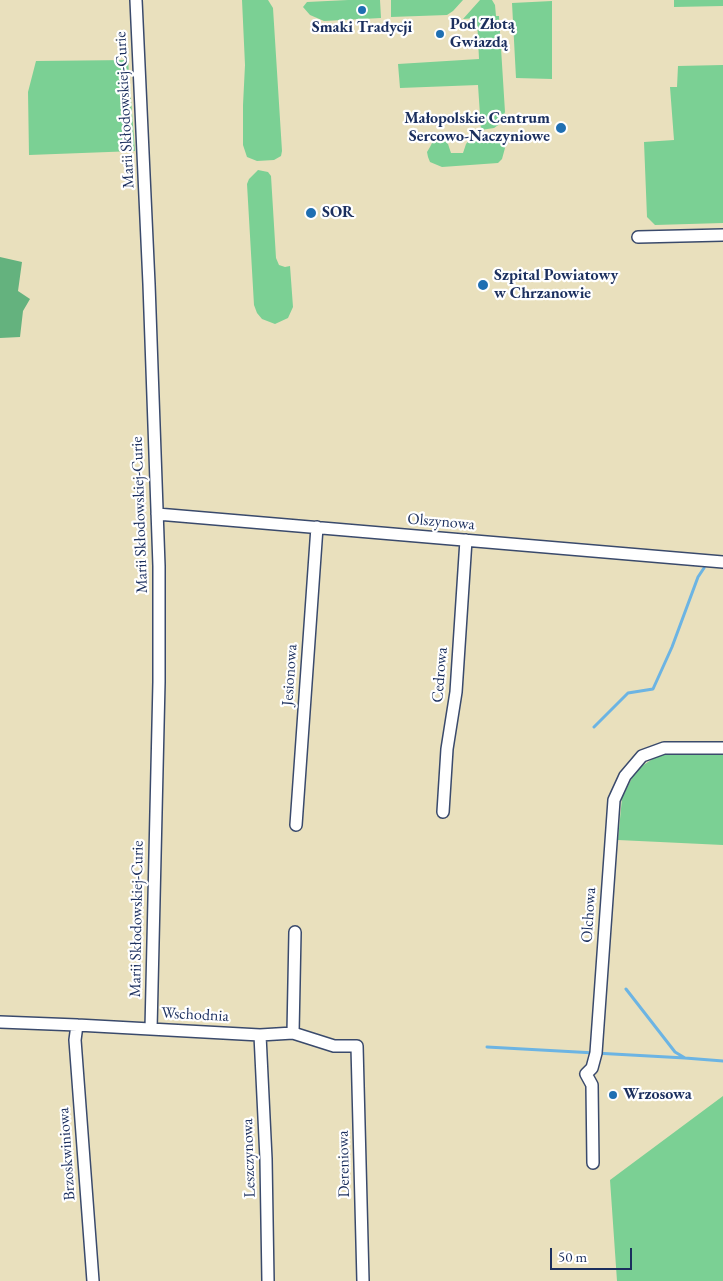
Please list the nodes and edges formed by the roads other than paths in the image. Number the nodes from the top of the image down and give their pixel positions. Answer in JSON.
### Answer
{"nodes":[{"id":1,"x":136,"y":0,"type":"edge"},
{"id":2,"x":723,"y":235,"type":"edge"},
{"id":3,"x":638,"y":236,"type":"dead end"},
{"id":4,"x":157,"y":514,"type":"junction"},
{"id":5,"x":317,"y":528,"type":"junction"},
{"id":6,"x":466,"y":540,"type":"junction"},
{"id":7,"x":723,"y":562,"type":"edge"},
{"id":8,"x":723,"y":748,"type":"edge"},
{"id":9,"x":443,"y":812,"type":"dead end"},
{"id":10,"x":296,"y":825,"type":"dead end"},
{"id":11,"x":295,"y":932,"type":"dead end"},
{"id":12,"x":0,"y":1022,"type":"edge"},
{"id":13,"x":77,"y":1025,"type":"junction"},
{"id":14,"x":151,"y":1029,"type":"junction"},
{"id":15,"x":293,"y":1033,"type":"junction"},
{"id":16,"x":260,"y":1035,"type":"junction"},
{"id":17,"x":357,"y":1046,"type":"joint"},
{"id":18,"x":593,"y":1163,"type":"dead end"},
{"id":19,"x":93,"y":1281,"type":"edge"},
{"id":20,"x":268,"y":1281,"type":"edge"},
{"id":21,"x":363,"y":1281,"type":"edge"}],
"edges":[{"from":1,"to":4,"type":"street","name":"Marii Skłodowskiej-Curie"},
{"from":2,"to":3,"type":"street"},
{"from":4,"to":5,"type":"street","name":"Olszynowa"},
{"from":4,"to":14,"type":"street","name":"Marii Skłodowskiej-Curie"},
{"from":5,"to":6,"type":"street","name":"Olszynowa"},
{"from":5,"to":10,"type":"street","name":"Jesionowa"},
{"from":6,"to":7,"type":"street","name":"Olszynowa"},
{"from":6,"to":9,"type":"street","name":"Cedrowa"},
{"from":8,"to":18,"type":"street","name":"Olchowa"},
{"from":11,"to":15,"type":"street"},
{"from":12,"to":13,"type":"street","name":"Wschodnia"},
{"from":13,"to":14,"type":"street","name":"Wschodnia"},
{"from":13,"to":19,"type":"street","name":"Brzoskwiniowa"},
{"from":14,"to":16,"type":"street","name":"Wschodnia"},
{"from":15,"to":16,"type":"street","name":"Wschodnia"},
{"from":15,"to":17,"type":"street","name":"Wschodnia"},
{"from":16,"to":20,"type":"street","name":"Leszczynowa"},
{"from":17,"to":21,"type":"street","name":"Dereniowa"}]}
